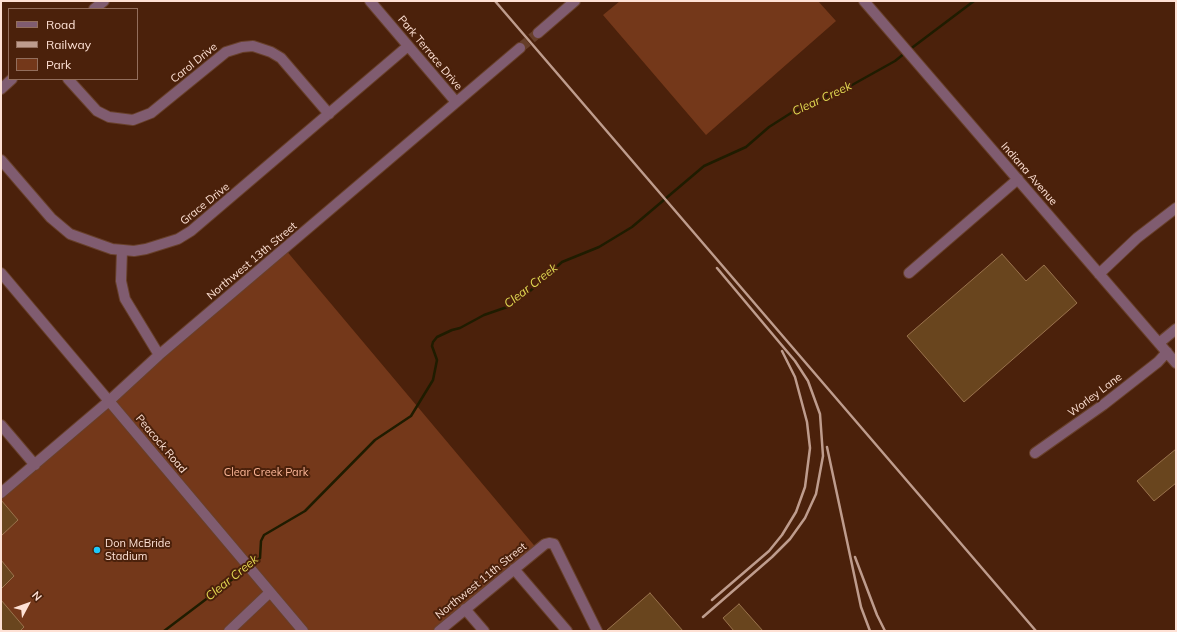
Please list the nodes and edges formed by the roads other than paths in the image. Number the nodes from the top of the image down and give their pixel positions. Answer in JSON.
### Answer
{"nodes":[{"id":1,"x":104,"y":1,"type":"edge"},
{"id":2,"x":370,"y":1,"type":"edge"},
{"id":3,"x":575,"y":1,"type":"edge"},
{"id":4,"x":864,"y":1,"type":"edge"},
{"id":5,"x":95,"y":8,"type":"edge"},
{"id":6,"x":538,"y":33,"type":"tunnel mouth"},
{"id":7,"x":408,"y":46,"type":"junction"},
{"id":8,"x":520,"y":48,"type":"tunnel mouth"},
{"id":9,"x":11,"y":80,"type":"edge"},
{"id":10,"x":69,"y":80,"type":"edge"},
{"id":11,"x":1,"y":89,"type":"edge"},
{"id":12,"x":456,"y":102,"type":"junction"},
{"id":13,"x":329,"y":114,"type":"junction"},
{"id":14,"x":1,"y":160,"type":"edge"},
{"id":15,"x":1018,"y":179,"type":"junction"},
{"id":16,"x":1176,"y":208,"type":"edge"},
{"id":17,"x":122,"y":250,"type":"junction"},
{"id":18,"x":1,"y":273,"type":"edge"},
{"id":19,"x":910,"y":273,"type":"dead end"},
{"id":20,"x":1099,"y":274,"type":"junction"},
{"id":21,"x":1176,"y":329,"type":"edge"},
{"id":22,"x":1159,"y":343,"type":"junction"},
{"id":23,"x":1167,"y":352,"type":"junction"},
{"id":24,"x":159,"y":355,"type":"junction"},
{"id":25,"x":1176,"y":363,"type":"edge"},
{"id":26,"x":109,"y":401,"type":"junction"},
{"id":27,"x":1,"y":425,"type":"edge"},
{"id":28,"x":1035,"y":453,"type":"dead end"},
{"id":29,"x":34,"y":465,"type":"junction"},
{"id":30,"x":1,"y":493,"type":"edge"},
{"id":31,"x":514,"y":569,"type":"junction"},
{"id":32,"x":267,"y":590,"type":"junction"},
{"id":33,"x":465,"y":609,"type":"junction"},
{"id":34,"x":229,"y":631,"type":"edge"},
{"id":35,"x":303,"y":631,"type":"edge"},
{"id":36,"x":439,"y":631,"type":"edge"},
{"id":37,"x":484,"y":631,"type":"edge"},
{"id":38,"x":567,"y":631,"type":"edge"},
{"id":39,"x":597,"y":631,"type":"edge"}],
"edges":[{"from":1,"to":5,"type":"street"},
{"from":2,"to":7,"type":"street","name":"Park Terrace Drive"},
{"from":3,"to":6,"type":"street"},
{"from":4,"to":15,"type":"street","name":"Indiana Avenue"},
{"from":7,"to":12,"type":"street","name":"Park Terrace Drive"},
{"from":7,"to":13,"type":"street","name":"Grace Drive"},
{"from":8,"to":12,"type":"street","name":"Northwest 13th Street"},
{"from":9,"to":11,"type":"street"},
{"from":10,"to":13,"type":"street","name":"Carol Drive"},
{"from":12,"to":24,"type":"street","name":"Northwest 13th Street"},
{"from":13,"to":17,"type":"street","name":"Grace Drive"},
{"from":14,"to":17,"type":"street","name":"Grace Drive"},
{"from":15,"to":19,"type":"street"},
{"from":15,"to":20,"type":"street","name":"Indiana Avenue"},
{"from":16,"to":20,"type":"street"},
{"from":17,"to":24,"type":"street"},
{"from":18,"to":26,"type":"street","name":"Peacock Road"},
{"from":20,"to":22,"type":"street","name":"Indiana Avenue"},
{"from":21,"to":22,"type":"street"},
{"from":22,"to":23,"type":"street","name":"Indiana Avenue"},
{"from":23,"to":25,"type":"street","name":"Indiana Avenue"},
{"from":23,"to":28,"type":"street","name":"Worley Lane"},
{"from":24,"to":26,"type":"street","name":"Northwest 13th Street"},
{"from":26,"to":29,"type":"street","name":"Northwest 13th Street"},
{"from":26,"to":32,"type":"street","name":"Peacock Road"},
{"from":27,"to":29,"type":"street"},
{"from":29,"to":30,"type":"street","name":"Northwest 13th Street"},
{"from":31,"to":33,"type":"street","name":"Northwest 11th Street"},
{"from":31,"to":38,"type":"street"},
{"from":31,"to":39,"type":"street","name":"Northwest 11th Street"},
{"from":32,"to":34,"type":"street"},
{"from":32,"to":35,"type":"street","name":"Peacock Road"},
{"from":33,"to":36,"type":"street","name":"Northwest 11th Street"},
{"from":33,"to":37,"type":"street"}]}
